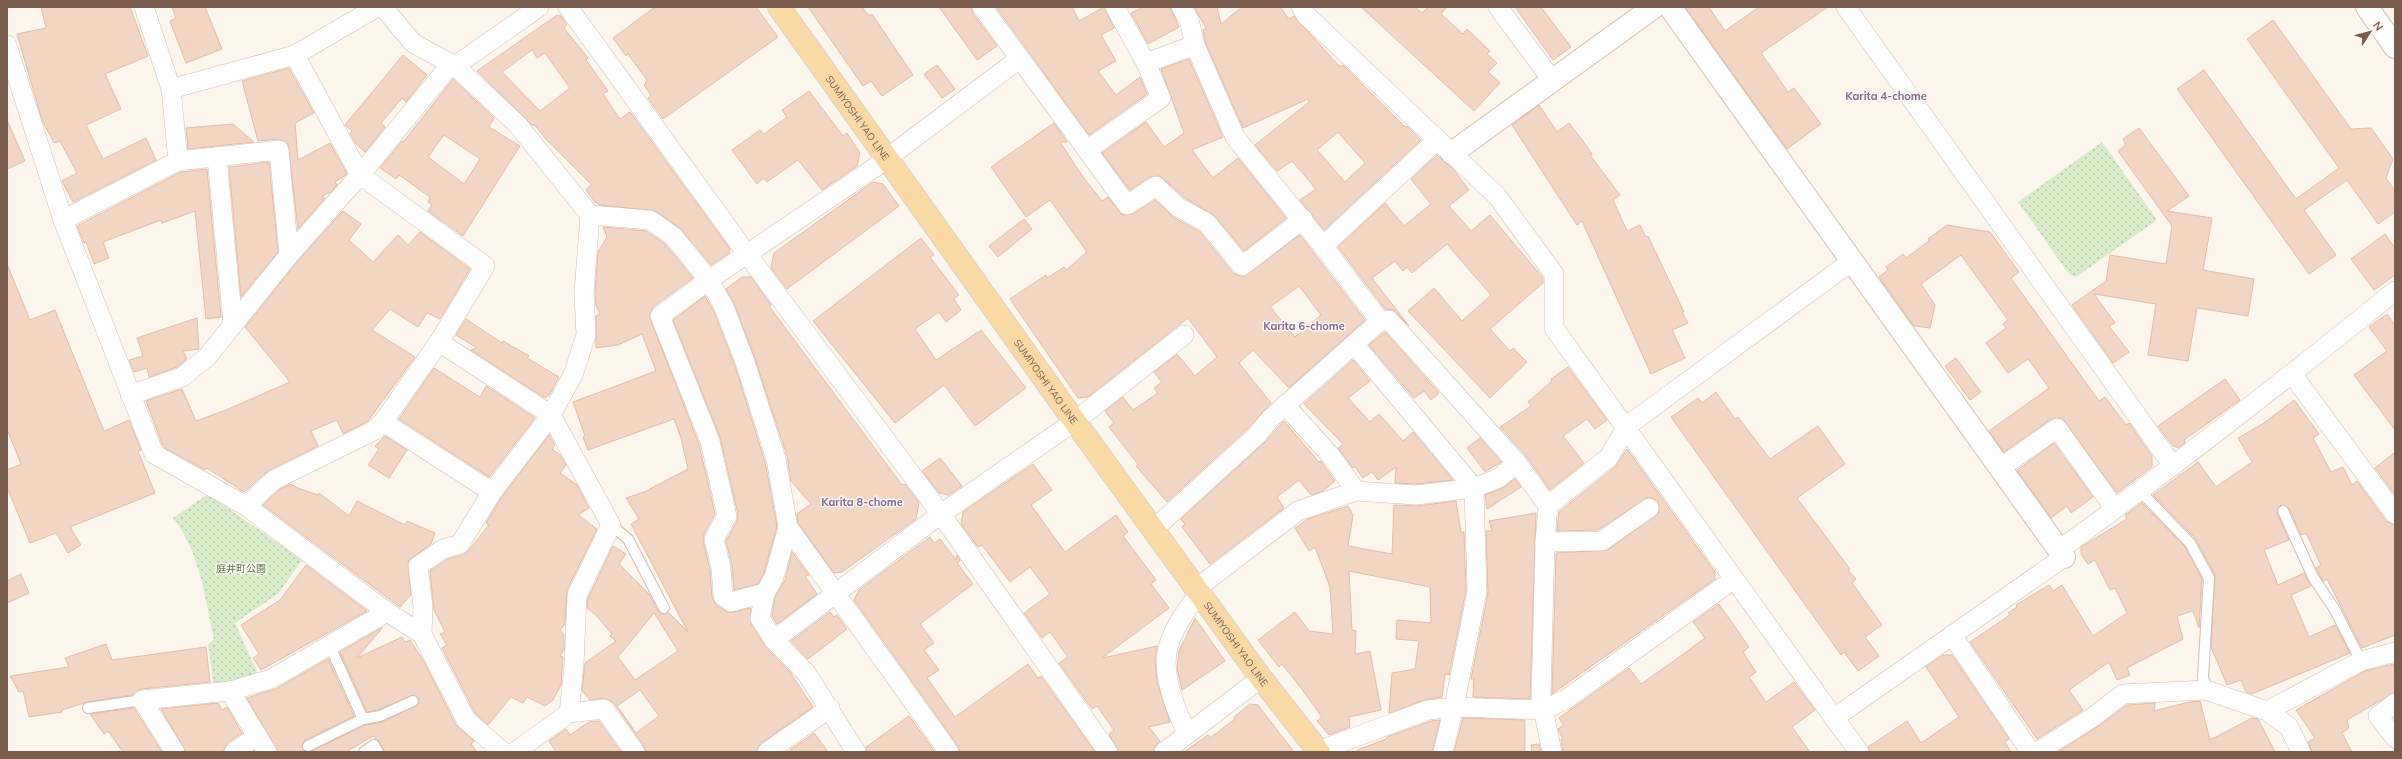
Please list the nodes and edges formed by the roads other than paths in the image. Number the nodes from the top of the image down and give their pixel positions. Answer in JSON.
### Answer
{"nodes":[{"id":1,"x":144,"y":7,"type":"edge"},
{"id":2,"x":377,"y":7,"type":"edge"},
{"id":3,"x":383,"y":7,"type":"edge"},
{"id":4,"x":539,"y":7,"type":"edge"},
{"id":5,"x":568,"y":7,"type":"edge"},
{"id":6,"x":779,"y":7,"type":"edge"},
{"id":7,"x":982,"y":7,"type":"edge"},
{"id":8,"x":1115,"y":7,"type":"edge"},
{"id":9,"x":1181,"y":7,"type":"edge"},
{"id":10,"x":1300,"y":7,"type":"edge"},
{"id":11,"x":1498,"y":7,"type":"edge"},
{"id":12,"x":1654,"y":7,"type":"edge"},
{"id":13,"x":1670,"y":7,"type":"edge"},
{"id":14,"x":1846,"y":7,"type":"edge"},
{"id":15,"x":2367,"y":7,"type":"edge"},
{"id":16,"x":7,"y":45,"type":"edge"},
{"id":17,"x":1195,"y":45,"type":"junction"},
{"id":18,"x":2395,"y":47,"type":"edge"},
{"id":19,"x":295,"y":55,"type":"junction"},
{"id":20,"x":1019,"y":59,"type":"junction"},
{"id":21,"x":1146,"y":63,"type":"junction"},
{"id":22,"x":453,"y":65,"type":"junction"},
{"id":23,"x":1552,"y":80,"type":"junction"},
{"id":24,"x":171,"y":89,"type":"junction"},
{"id":25,"x":1444,"y":146,"type":"junction"},
{"id":26,"x":1087,"y":150,"type":"junction"},
{"id":27,"x":217,"y":157,"type":"junction"},
{"id":28,"x":887,"y":158,"type":"junction"},
{"id":29,"x":178,"y":161,"type":"junction"},
{"id":30,"x":360,"y":175,"type":"junction"},
{"id":31,"x":590,"y":215,"type":"junction"},
{"id":32,"x":1303,"y":219,"type":"junction"},
{"id":33,"x":63,"y":220,"type":"junction"},
{"id":34,"x":1322,"y":246,"type":"junction"},
{"id":35,"x":747,"y":254,"type":"junction"},
{"id":36,"x":289,"y":255,"type":"junction"},
{"id":37,"x":1852,"y":261,"type":"junction"},
{"id":38,"x":709,"y":280,"type":"junction"},
{"id":39,"x":2395,"y":290,"type":"edge"},
{"id":40,"x":1380,"y":321,"type":"junction"},
{"id":41,"x":233,"y":325,"type":"junction"},
{"id":42,"x":1184,"y":335,"type":"dead end"},
{"id":43,"x":439,"y":342,"type":"junction"},
{"id":44,"x":1354,"y":344,"type":"junction"},
{"id":45,"x":2292,"y":374,"type":"junction"},
{"id":46,"x":130,"y":394,"type":"junction"},
{"id":47,"x":1285,"y":405,"type":"junction"},
{"id":48,"x":551,"y":415,"type":"junction"},
{"id":49,"x":1075,"y":421,"type":"junction"},
{"id":50,"x":383,"y":422,"type":"junction"},
{"id":51,"x":1627,"y":426,"type":"junction"},
{"id":52,"x":1517,"y":463,"type":"junction"},
{"id":53,"x":2172,"y":466,"type":"junction"},
{"id":54,"x":2000,"y":468,"type":"junction"},
{"id":55,"x":1474,"y":488,"type":"junction"},
{"id":56,"x":1356,"y":491,"type":"junction"},
{"id":57,"x":2140,"y":491,"type":"junction"},
{"id":58,"x":492,"y":492,"type":"junction"},
{"id":59,"x":246,"y":506,"type":"junction"},
{"id":60,"x":1548,"y":506,"type":"junction"},
{"id":61,"x":1649,"y":508,"type":"dead end"},
{"id":62,"x":2115,"y":509,"type":"junction"},
{"id":63,"x":2283,"y":511,"type":"dead end"},
{"id":64,"x":942,"y":514,"type":"junction"},
{"id":65,"x":2395,"y":514,"type":"edge"},
{"id":66,"x":611,"y":525,"type":"junction"},
{"id":67,"x":788,"y":527,"type":"junction"},
{"id":68,"x":1154,"y":529,"type":"junction"},
{"id":69,"x":1545,"y":542,"type":"junction"},
{"id":70,"x":2061,"y":553,"type":"junction"},
{"id":71,"x":1734,"y":580,"type":"junction"},
{"id":72,"x":1198,"y":590,"type":"junction"},
{"id":73,"x":765,"y":593,"type":"junction"},
{"id":74,"x":836,"y":594,"type":"junction"},
{"id":75,"x":664,"y":608,"type":"dead end"},
{"id":76,"x":386,"y":612,"type":"junction"},
{"id":77,"x":422,"y":634,"type":"junction"},
{"id":78,"x":1952,"y":635,"type":"junction"},
{"id":79,"x":774,"y":640,"type":"junction"},
{"id":80,"x":329,"y":644,"type":"junction"},
{"id":81,"x":2394,"y":654,"type":"edge"},
{"id":82,"x":2361,"y":661,"type":"junction"},
{"id":83,"x":1262,"y":678,"type":"junction"},
{"id":84,"x":2206,"y":690,"type":"junction"},
{"id":85,"x":230,"y":691,"type":"junction"},
{"id":86,"x":142,"y":700,"type":"junction"},
{"id":87,"x":413,"y":701,"type":"dead end"},
{"id":88,"x":2395,"y":703,"type":"edge"},
{"id":89,"x":1454,"y":707,"type":"junction"},
{"id":90,"x":88,"y":708,"type":"dead end"},
{"id":91,"x":830,"y":708,"type":"junction"},
{"id":92,"x":1543,"y":710,"type":"junction"},
{"id":93,"x":2267,"y":710,"type":"junction"},
{"id":94,"x":569,"y":713,"type":"junction"},
{"id":95,"x":1834,"y":718,"type":"junction"},
{"id":96,"x":363,"y":719,"type":"junction"},
{"id":97,"x":1188,"y":734,"type":"junction"},
{"id":98,"x":257,"y":736,"type":"junction"},
{"id":99,"x":2395,"y":738,"type":"edge"},
{"id":100,"x":308,"y":746,"type":"dead end"},
{"id":101,"x":2029,"y":751,"type":"edge"},
{"id":102,"x":175,"y":752,"type":"edge"},
{"id":103,"x":234,"y":752,"type":"edge"},
{"id":104,"x":267,"y":752,"type":"edge"},
{"id":105,"x":364,"y":752,"type":"edge"},
{"id":106,"x":378,"y":752,"type":"edge"},
{"id":107,"x":503,"y":752,"type":"edge"},
{"id":108,"x":516,"y":752,"type":"edge"},
{"id":109,"x":636,"y":752,"type":"edge"},
{"id":110,"x":767,"y":752,"type":"edge"},
{"id":111,"x":856,"y":752,"type":"edge"},
{"id":112,"x":948,"y":752,"type":"edge"},
{"id":113,"x":1108,"y":752,"type":"edge"},
{"id":114,"x":1164,"y":752,"type":"edge"},
{"id":115,"x":1319,"y":752,"type":"edge"},
{"id":116,"x":1443,"y":752,"type":"edge"},
{"id":117,"x":1552,"y":752,"type":"edge"},
{"id":118,"x":1859,"y":752,"type":"edge"},
{"id":119,"x":2301,"y":752,"type":"edge"}],
"edges":[{"from":1,"to":24,"type":"street"},
{"from":2,"to":19,"type":"street"},
{"from":3,"to":22,"type":"street"},
{"from":4,"to":22,"type":"street"},
{"from":5,"to":35,"type":"street"},
{"from":6,"to":28,"type":"main road","name":"SUMIYOSHI YAO LINE"},
{"from":7,"to":20,"type":"street"},
{"from":8,"to":21,"type":"street"},
{"from":9,"to":17,"type":"street"},
{"from":10,"to":25,"type":"street"},
{"from":11,"to":23,"type":"street"},
{"from":12,"to":23,"type":"street"},
{"from":13,"to":37,"type":"street"},
{"from":14,"to":53,"type":"street"},
{"from":15,"to":18,"type":"street"},
{"from":16,"to":33,"type":"street"},
{"from":17,"to":21,"type":"street"},
{"from":17,"to":32,"type":"street"},
{"from":19,"to":24,"type":"street"},
{"from":19,"to":30,"type":"street"},
{"from":20,"to":26,"type":"street"},
{"from":20,"to":28,"type":"street"},
{"from":21,"to":26,"type":"street"},
{"from":22,"to":30,"type":"street"},
{"from":22,"to":31,"type":"street"},
{"from":23,"to":25,"type":"street"},
{"from":24,"to":29,"type":"street"},
{"from":25,"to":34,"type":"street"},
{"from":25,"to":51,"type":"street"},
{"from":26,"to":32,"type":"street"},
{"from":27,"to":29,"type":"street"},
{"from":27,"to":36,"type":"street"},
{"from":27,"to":41,"type":"street"},
{"from":28,"to":35,"type":"street"},
{"from":28,"to":49,"type":"main road","name":"SUMIYOSHI YAO LINE"},
{"from":29,"to":33,"type":"street"},
{"from":30,"to":36,"type":"street"},
{"from":30,"to":43,"type":"street"},
{"from":31,"to":38,"type":"street"},
{"from":31,"to":48,"type":"street"},
{"from":32,"to":34,"type":"street"},
{"from":33,"to":46,"type":"street"},
{"from":34,"to":40,"type":"street"},
{"from":35,"to":38,"type":"street"},
{"from":35,"to":64,"type":"street"},
{"from":36,"to":41,"type":"street"},
{"from":37,"to":51,"type":"street"},
{"from":37,"to":54,"type":"street"},
{"from":38,"to":67,"type":"street"},
{"from":38,"to":73,"type":"street"},
{"from":39,"to":45,"type":"street"},
{"from":40,"to":44,"type":"street"},
{"from":40,"to":52,"type":"street"},
{"from":41,"to":46,"type":"street"},
{"from":42,"to":49,"type":"street"},
{"from":43,"to":48,"type":"street"},
{"from":43,"to":50,"type":"street"},
{"from":44,"to":47,"type":"street"},
{"from":44,"to":55,"type":"street"},
{"from":45,"to":53,"type":"street"},
{"from":45,"to":65,"type":"street"},
{"from":46,"to":59,"type":"street"},
{"from":47,"to":56,"type":"street"},
{"from":47,"to":68,"type":"street"},
{"from":48,"to":58,"type":"street"},
{"from":48,"to":66,"type":"street"},
{"from":49,"to":64,"type":"street"},
{"from":49,"to":68,"type":"main road","name":"SUMIYOSHI YAO LINE"},
{"from":50,"to":58,"type":"street"},
{"from":50,"to":59,"type":"street"},
{"from":51,"to":60,"type":"street"},
{"from":51,"to":71,"type":"street"},
{"from":52,"to":55,"type":"street"},
{"from":52,"to":60,"type":"street"},
{"from":53,"to":57,"type":"street"},
{"from":54,"to":62,"type":"street"},
{"from":54,"to":70,"type":"street"},
{"from":55,"to":56,"type":"street"},
{"from":55,"to":89,"type":"street"},
{"from":56,"to":72,"type":"street"},
{"from":57,"to":62,"type":"street"},
{"from":57,"to":84,"type":"lane"},
{"from":58,"to":77,"type":"street"},
{"from":59,"to":76,"type":"street"},
{"from":60,"to":69,"type":"street"},
{"from":61,"to":69,"type":"street"},
{"from":62,"to":70,"type":"street"},
{"from":63,"to":82,"type":"lane"},
{"from":64,"to":74,"type":"street"},
{"from":64,"to":113,"type":"street"},
{"from":66,"to":75,"type":"lane"},
{"from":66,"to":94,"type":"street"},
{"from":67,"to":73,"type":"street"},
{"from":67,"to":74,"type":"street"},
{"from":68,"to":72,"type":"main road","name":"SUMIYOSHI YAO LINE"},
{"from":69,"to":92,"type":"street"},
{"from":70,"to":78,"type":"street"},
{"from":71,"to":92,"type":"street"},
{"from":71,"to":95,"type":"street"},
{"from":72,"to":83,"type":"main road","name":"SUMIYOSHI YAO LINE"},
{"from":72,"to":97,"type":"street"},
{"from":73,"to":79,"type":"street"},
{"from":74,"to":79,"type":"street"},
{"from":74,"to":112,"type":"street"},
{"from":76,"to":77,"type":"street"},
{"from":76,"to":80,"type":"street"},
{"from":77,"to":107,"type":"street"},
{"from":78,"to":95,"type":"street"},
{"from":78,"to":101,"type":"street"},
{"from":79,"to":91,"type":"street"},
{"from":80,"to":85,"type":"street"},
{"from":80,"to":96,"type":"lane"},
{"from":81,"to":82,"type":"street"},
{"from":82,"to":93,"type":"street"},
{"from":83,"to":97,"type":"street"},
{"from":83,"to":115,"type":"main road","name":"SUMIYOSHI YAO LINE"},
{"from":84,"to":93,"type":"street"},
{"from":84,"to":101,"type":"street"},
{"from":85,"to":86,"type":"street"},
{"from":85,"to":98,"type":"street"},
{"from":86,"to":90,"type":"lane"},
{"from":86,"to":102,"type":"street"},
{"from":87,"to":96,"type":"lane"},
{"from":88,"to":99,"type":"street"},
{"from":89,"to":92,"type":"street"},
{"from":89,"to":115,"type":"street"},
{"from":89,"to":116,"type":"street"},
{"from":91,"to":110,"type":"street"},
{"from":91,"to":111,"type":"street"},
{"from":92,"to":117,"type":"street"},
{"from":93,"to":119,"type":"street"},
{"from":94,"to":108,"type":"street"},
{"from":94,"to":109,"type":"street"},
{"from":95,"to":118,"type":"street"},
{"from":96,"to":100,"type":"lane"},
{"from":97,"to":114,"type":"street"},
{"from":98,"to":103,"type":"street"},
{"from":98,"to":104,"type":"street"},
{"from":105,"to":106,"type":"lane"}]}
